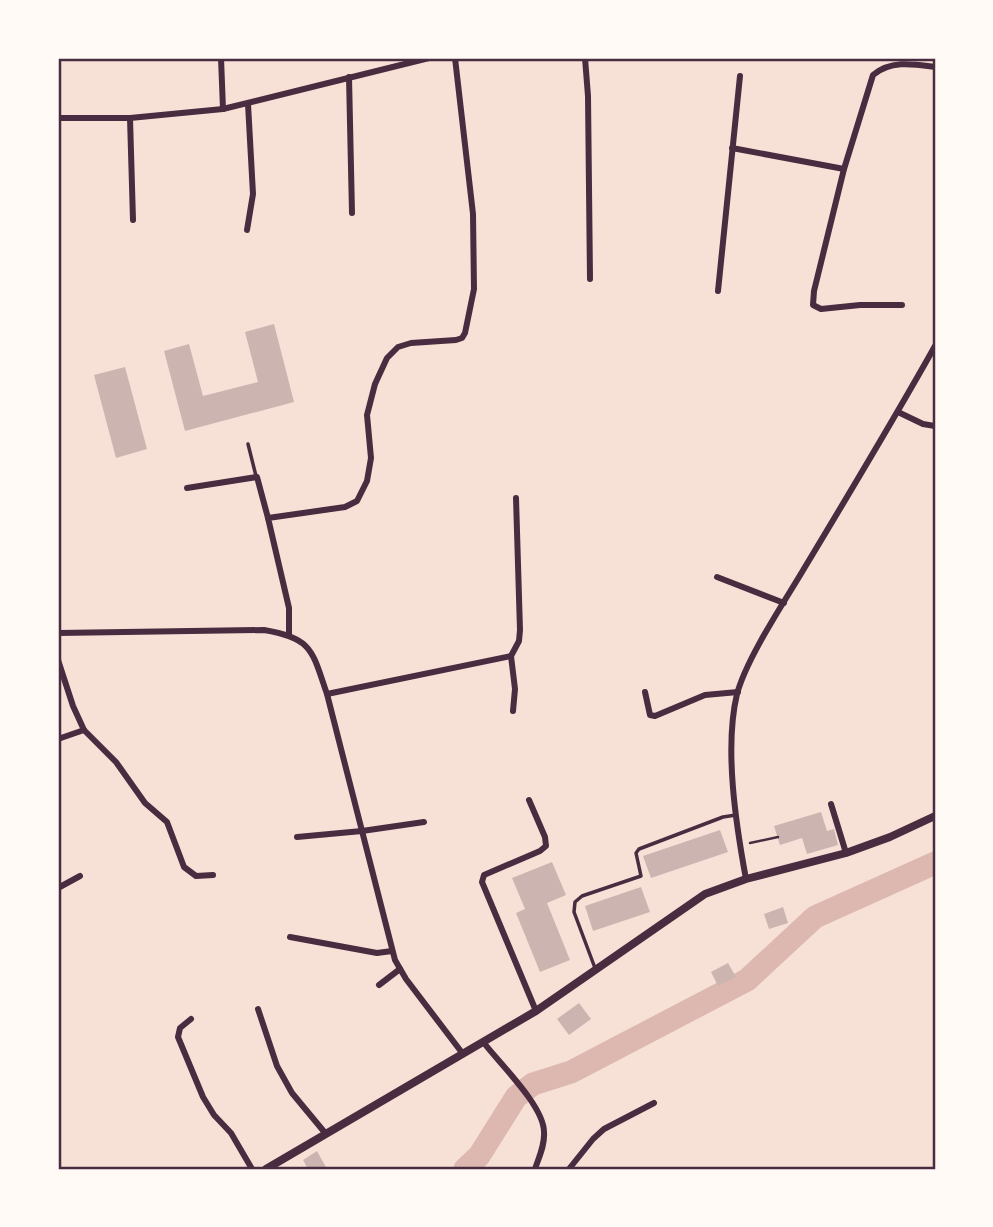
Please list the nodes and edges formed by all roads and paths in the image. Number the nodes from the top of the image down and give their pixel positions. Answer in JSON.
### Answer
{"nodes":[{"id":1,"x":221,"y":58,"type":"edge"},
{"id":2,"x":429,"y":58,"type":"edge"},
{"id":3,"x":455,"y":58,"type":"edge"},
{"id":4,"x":585,"y":58,"type":"edge"},
{"id":5,"x":935,"y":67,"type":"edge"},
{"id":6,"x":740,"y":76,"type":"dead end"},
{"id":7,"x":349,"y":77,"type":"junction"},
{"id":8,"x":248,"y":104,"type":"junction"},
{"id":9,"x":223,"y":109,"type":"junction"},
{"id":10,"x":58,"y":118,"type":"edge"},
{"id":11,"x":130,"y":118,"type":"junction"},
{"id":12,"x":732,"y":148,"type":"junction"},
{"id":13,"x":844,"y":169,"type":"junction"},
{"id":14,"x":352,"y":213,"type":"dead end"},
{"id":15,"x":133,"y":220,"type":"dead end"},
{"id":16,"x":247,"y":230,"type":"dead end"},
{"id":17,"x":590,"y":279,"type":"dead end"},
{"id":18,"x":718,"y":291,"type":"dead end"},
{"id":19,"x":902,"y":304,"type":"dead end"},
{"id":20,"x":935,"y":346,"type":"edge"},
{"id":21,"x":898,"y":412,"type":"junction"},
{"id":22,"x":935,"y":426,"type":"edge"},
{"id":23,"x":248,"y":444,"type":"dead end"},
{"id":24,"x":257,"y":477,"type":"junction"},
{"id":25,"x":187,"y":488,"type":"dead end"},
{"id":26,"x":516,"y":498,"type":"dead end"},
{"id":27,"x":268,"y":518,"type":"junction"},
{"id":28,"x":717,"y":578,"type":"dead end"},
{"id":29,"x":783,"y":603,"type":"junction"},
{"id":30,"x":58,"y":633,"type":"edge"},
{"id":31,"x":289,"y":634,"type":"junction"},
{"id":32,"x":511,"y":656,"type":"junction"},
{"id":33,"x":58,"y":660,"type":"edge"},
{"id":34,"x":645,"y":692,"type":"dead end"},
{"id":35,"x":738,"y":692,"type":"junction"},
{"id":36,"x":327,"y":694,"type":"junction"},
{"id":37,"x":513,"y":711,"type":"dead end"},
{"id":38,"x":84,"y":730,"type":"junction"},
{"id":39,"x":58,"y":739,"type":"edge"},
{"id":40,"x":529,"y":800,"type":"dead end"},
{"id":41,"x":831,"y":804,"type":"dead end"},
{"id":42,"x":736,"y":815,"type":"junction"},
{"id":43,"x":935,"y":816,"type":"edge"},
{"id":44,"x":424,"y":822,"type":"dead end"},
{"id":45,"x":362,"y":831,"type":"junction"},
{"id":46,"x":297,"y":836,"type":"dead end"},
{"id":47,"x":778,"y":837,"type":"dead end"},
{"id":48,"x":740,"y":845,"type":"junction"},
{"id":49,"x":846,"y":853,"type":"junction"},
{"id":50,"x":213,"y":875,"type":"dead end"},
{"id":51,"x":80,"y":876,"type":"dead end"},
{"id":52,"x":747,"y":879,"type":"junction"},
{"id":53,"x":58,"y":888,"type":"edge"},
{"id":54,"x":290,"y":937,"type":"dead end"},
{"id":55,"x":393,"y":951,"type":"junction"},
{"id":56,"x":400,"y":969,"type":"junction"},
{"id":57,"x":596,"y":971,"type":"junction"},
{"id":58,"x":379,"y":985,"type":"dead end"},
{"id":59,"x":258,"y":1009,"type":"dead end"},
{"id":60,"x":536,"y":1011,"type":"junction"},
{"id":61,"x":191,"y":1019,"type":"dead end"},
{"id":62,"x":484,"y":1043,"type":"junction"},
{"id":63,"x":463,"y":1054,"type":"junction"},
{"id":64,"x":654,"y":1103,"type":"dead end"},
{"id":65,"x":327,"y":1134,"type":"junction"},
{"id":66,"x":252,"y":1169,"type":"edge"},
{"id":67,"x":266,"y":1169,"type":"edge"},
{"id":68,"x":535,"y":1169,"type":"edge"},
{"id":69,"x":569,"y":1169,"type":"edge"}],
"edges":[{"from":1,"to":9,"type":"street"},
{"from":2,"to":7,"type":"street"},
{"from":3,"to":27,"type":"street"},
{"from":4,"to":17,"type":"street"},
{"from":5,"to":13,"type":"street"},
{"from":6,"to":12,"type":"street"},
{"from":7,"to":8,"type":"street"},
{"from":7,"to":14,"type":"street"},
{"from":8,"to":9,"type":"street"},
{"from":8,"to":16,"type":"street"},
{"from":9,"to":11,"type":"street"},
{"from":10,"to":11,"type":"street"},
{"from":11,"to":15,"type":"street"},
{"from":12,"to":13,"type":"street"},
{"from":12,"to":18,"type":"street"},
{"from":13,"to":19,"type":"street"},
{"from":20,"to":21,"type":"street"},
{"from":21,"to":22,"type":"street"},
{"from":21,"to":29,"type":"street"},
{"from":23,"to":24,"type":"lane"},
{"from":24,"to":25,"type":"street"},
{"from":24,"to":27,"type":"street"},
{"from":26,"to":32,"type":"street"},
{"from":27,"to":31,"type":"street"},
{"from":28,"to":29,"type":"street"},
{"from":29,"to":35,"type":"street"},
{"from":30,"to":31,"type":"street"},
{"from":31,"to":36,"type":"street"},
{"from":32,"to":36,"type":"street"},
{"from":32,"to":37,"type":"street"},
{"from":33,"to":38,"type":"street"},
{"from":34,"to":35,"type":"street"},
{"from":35,"to":42,"type":"street"},
{"from":36,"to":45,"type":"street"},
{"from":38,"to":39,"type":"street"},
{"from":38,"to":50,"type":"street"},
{"from":40,"to":60,"type":"street"},
{"from":41,"to":49,"type":"street"},
{"from":42,"to":48,"type":"street"},
{"from":42,"to":57,"type":"lane"},
{"from":43,"to":49,"type":"street"},
{"from":44,"to":45,"type":"street"},
{"from":45,"to":46,"type":"street"},
{"from":45,"to":55,"type":"street"},
{"from":47,"to":48,"type":"path"},
{"from":48,"to":52,"type":"street"},
{"from":49,"to":52,"type":"street"},
{"from":51,"to":53,"type":"street"},
{"from":52,"to":57,"type":"street"},
{"from":54,"to":55,"type":"street"},
{"from":55,"to":56,"type":"street"},
{"from":56,"to":58,"type":"street"},
{"from":56,"to":63,"type":"street"},
{"from":57,"to":60,"type":"street"},
{"from":59,"to":65,"type":"street"},
{"from":60,"to":62,"type":"street"},
{"from":61,"to":66,"type":"street"},
{"from":62,"to":63,"type":"street"},
{"from":62,"to":68,"type":"street"},
{"from":63,"to":65,"type":"street"},
{"from":64,"to":69,"type":"street"},
{"from":65,"to":67,"type":"street"}]}
